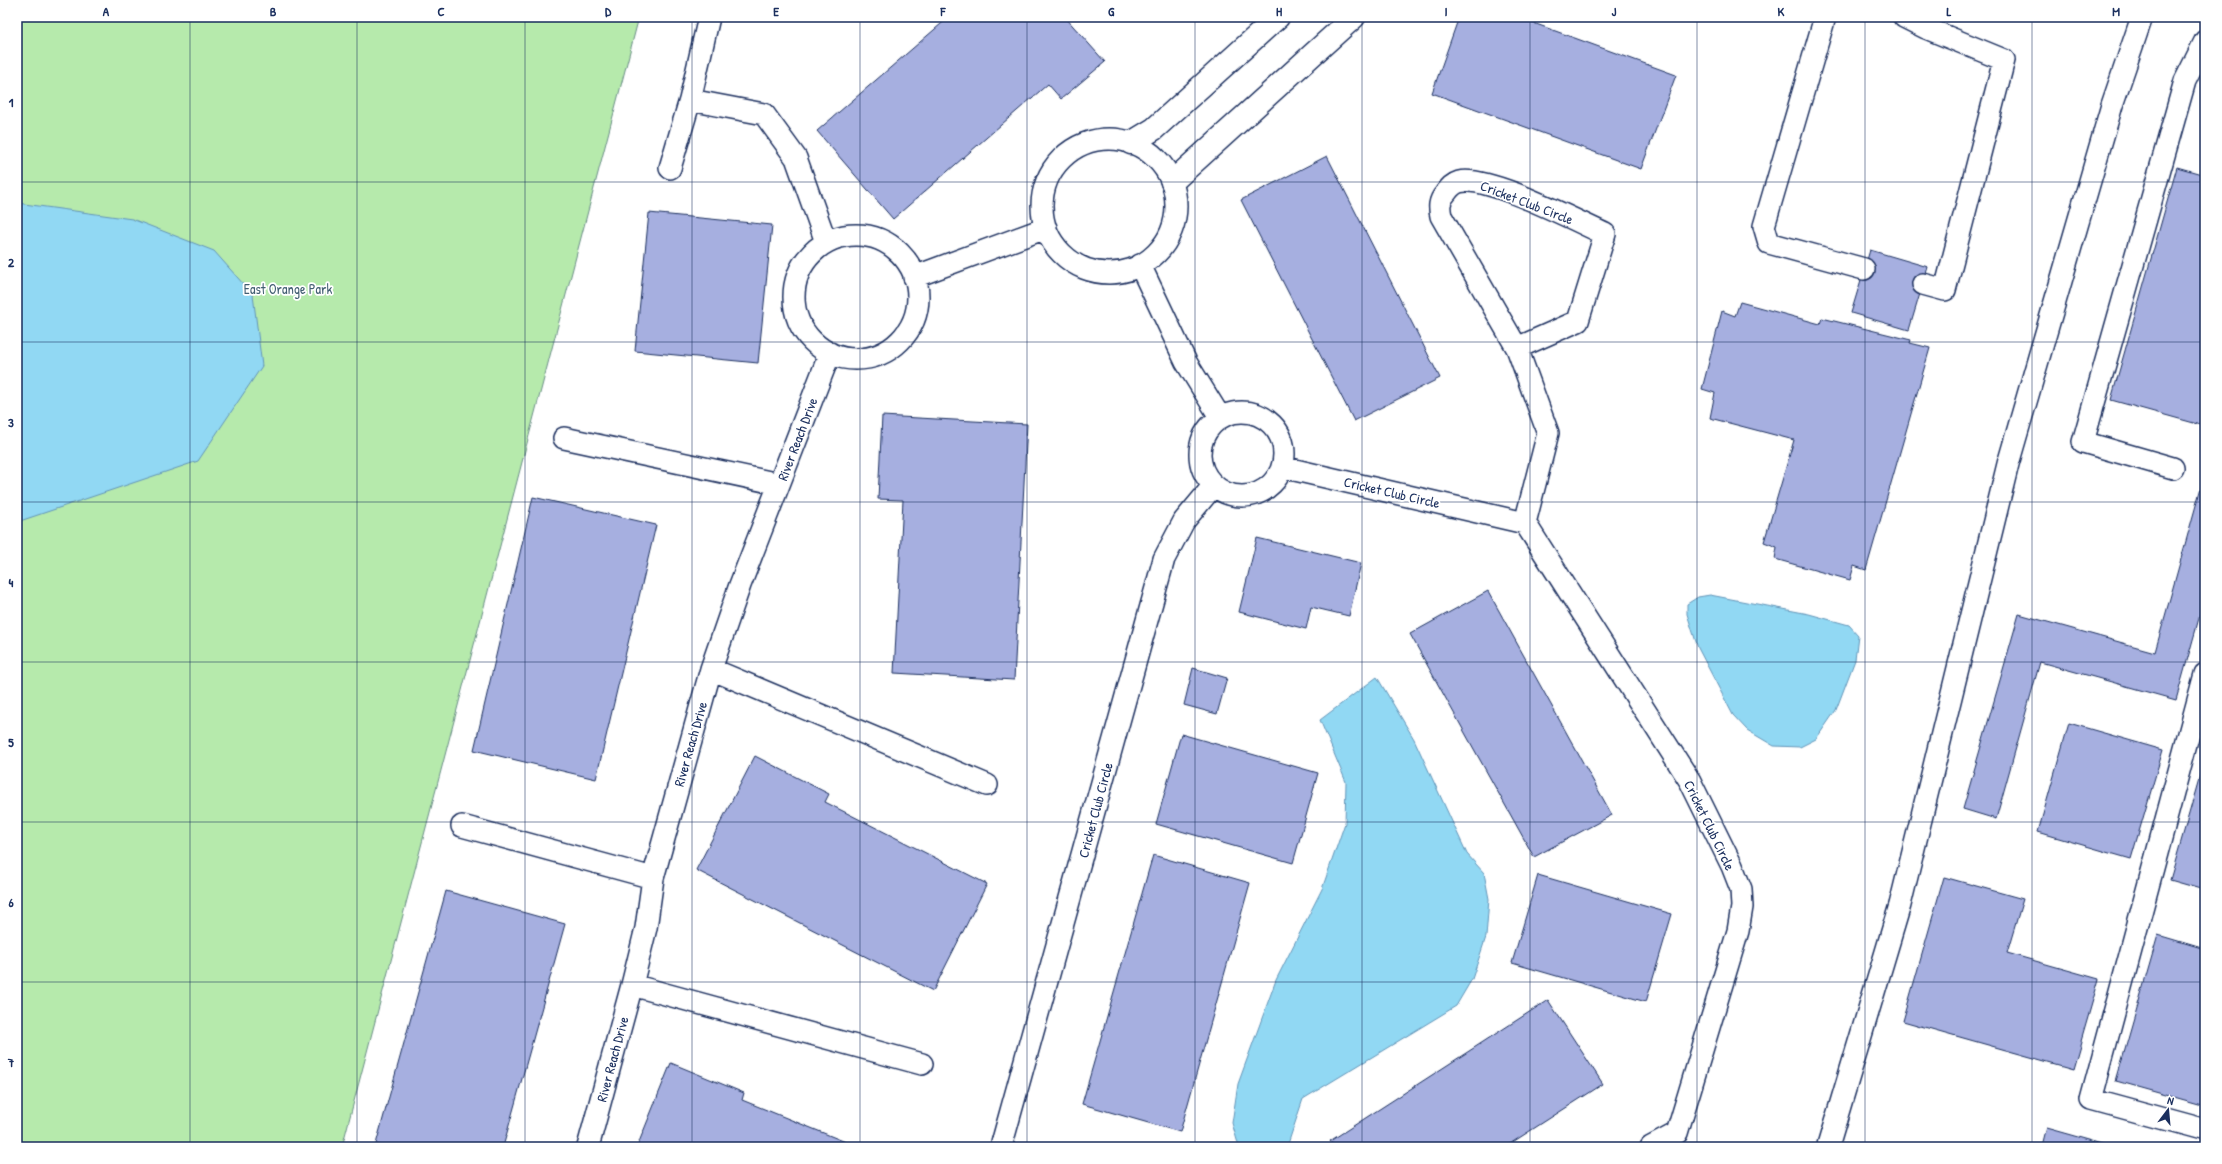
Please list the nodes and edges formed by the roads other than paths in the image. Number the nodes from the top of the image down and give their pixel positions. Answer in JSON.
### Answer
{"nodes":[{"id":1,"x":709,"y":17,"type":"edge"},
{"id":2,"x":1278,"y":17,"type":"edge"},
{"id":3,"x":1354,"y":17,"type":"edge"},
{"id":4,"x":1826,"y":17,"type":"edge"},
{"id":5,"x":1904,"y":17,"type":"edge"},
{"id":6,"x":2142,"y":17,"type":"edge"},
{"id":7,"x":2205,"y":42,"type":"edge"},
{"id":8,"x":690,"y":100,"type":"junction"},
{"id":9,"x":1131,"y":143,"type":"junction"},
{"id":10,"x":670,"y":168,"type":"dead end"},
{"id":11,"x":1172,"y":182,"type":"junction"},
{"id":12,"x":1046,"y":228,"type":"junction"},
{"id":13,"x":826,"y":242,"type":"junction"},
{"id":14,"x":1140,"y":265,"type":"junction"},
{"id":15,"x":1864,"y":269,"type":"dead end"},
{"id":16,"x":914,"y":277,"type":"junction"},
{"id":17,"x":1922,"y":284,"type":"dead end"},
{"id":18,"x":1517,"y":348,"type":"junction"},
{"id":19,"x":830,"y":353,"type":"junction"},
{"id":20,"x":1220,"y":417,"type":"junction"},
{"id":21,"x":564,"y":438,"type":"dead end"},
{"id":22,"x":1282,"y":467,"type":"junction"},
{"id":23,"x":2173,"y":468,"type":"dead end"},
{"id":24,"x":779,"y":484,"type":"junction"},
{"id":25,"x":1214,"y":485,"type":"junction"},
{"id":26,"x":1525,"y":523,"type":"junction"},
{"id":27,"x":711,"y":669,"type":"junction"},
{"id":28,"x":2205,"y":674,"type":"edge"},
{"id":29,"x":987,"y":785,"type":"dead end"},
{"id":30,"x":462,"y":826,"type":"dead end"},
{"id":31,"x":653,"y":878,"type":"junction"},
{"id":32,"x":632,"y":985,"type":"junction"},
{"id":33,"x":922,"y":1064,"type":"dead end"},
{"id":34,"x":2205,"y":1130,"type":"edge"},
{"id":35,"x":1828,"y":1146,"type":"dead end"},
{"id":36,"x":588,"y":1147,"type":"edge"},
{"id":37,"x":1001,"y":1147,"type":"edge"},
{"id":38,"x":1651,"y":1147,"type":"edge"}],
"edges":[{"from":1,"to":8,"type":"lane"},
{"from":2,"to":9,"type":"street"},
{"from":3,"to":11,"type":"street"},
{"from":4,"to":15,"type":"lane"},
{"from":5,"to":17,"type":"lane"},
{"from":6,"to":35,"type":"lane"},
{"from":7,"to":23,"type":"lane"},
{"from":8,"to":10,"type":"lane"},
{"from":8,"to":13,"type":"lane"},
{"from":9,"to":11,"type":"lane"},
{"from":9,"to":12,"type":"lane"},
{"from":11,"to":14,"type":"lane"},
{"from":12,"to":14,"type":"lane"},
{"from":12,"to":16,"type":"lane"},
{"from":13,"to":16,"type":"lane"},
{"from":13,"to":19,"type":"lane"},
{"from":14,"to":20,"type":"lane"},
{"from":16,"to":19,"type":"lane"},
{"from":18,"to":18,"type":"lane","name":"Cricket Club Circle"},
{"from":18,"to":26,"type":"lane","name":"Cricket Club Circle"},
{"from":19,"to":24,"type":"lane","name":"River Reach Drive"},
{"from":20,"to":22,"type":"lane"},
{"from":20,"to":25,"type":"lane"},
{"from":21,"to":24,"type":"lane"},
{"from":22,"to":25,"type":"lane"},
{"from":22,"to":26,"type":"lane","name":"Cricket Club Circle"},
{"from":24,"to":27,"type":"lane","name":"River Reach Drive"},
{"from":25,"to":37,"type":"lane","name":"Cricket Club Circle"},
{"from":26,"to":38,"type":"lane","name":"Cricket Club Circle"},
{"from":27,"to":29,"type":"lane"},
{"from":27,"to":31,"type":"lane","name":"River Reach Drive"},
{"from":28,"to":34,"type":"lane"},
{"from":30,"to":31,"type":"lane"},
{"from":31,"to":32,"type":"lane","name":"River Reach Drive"},
{"from":32,"to":33,"type":"lane"},
{"from":32,"to":36,"type":"lane","name":"River Reach Drive"}]}
